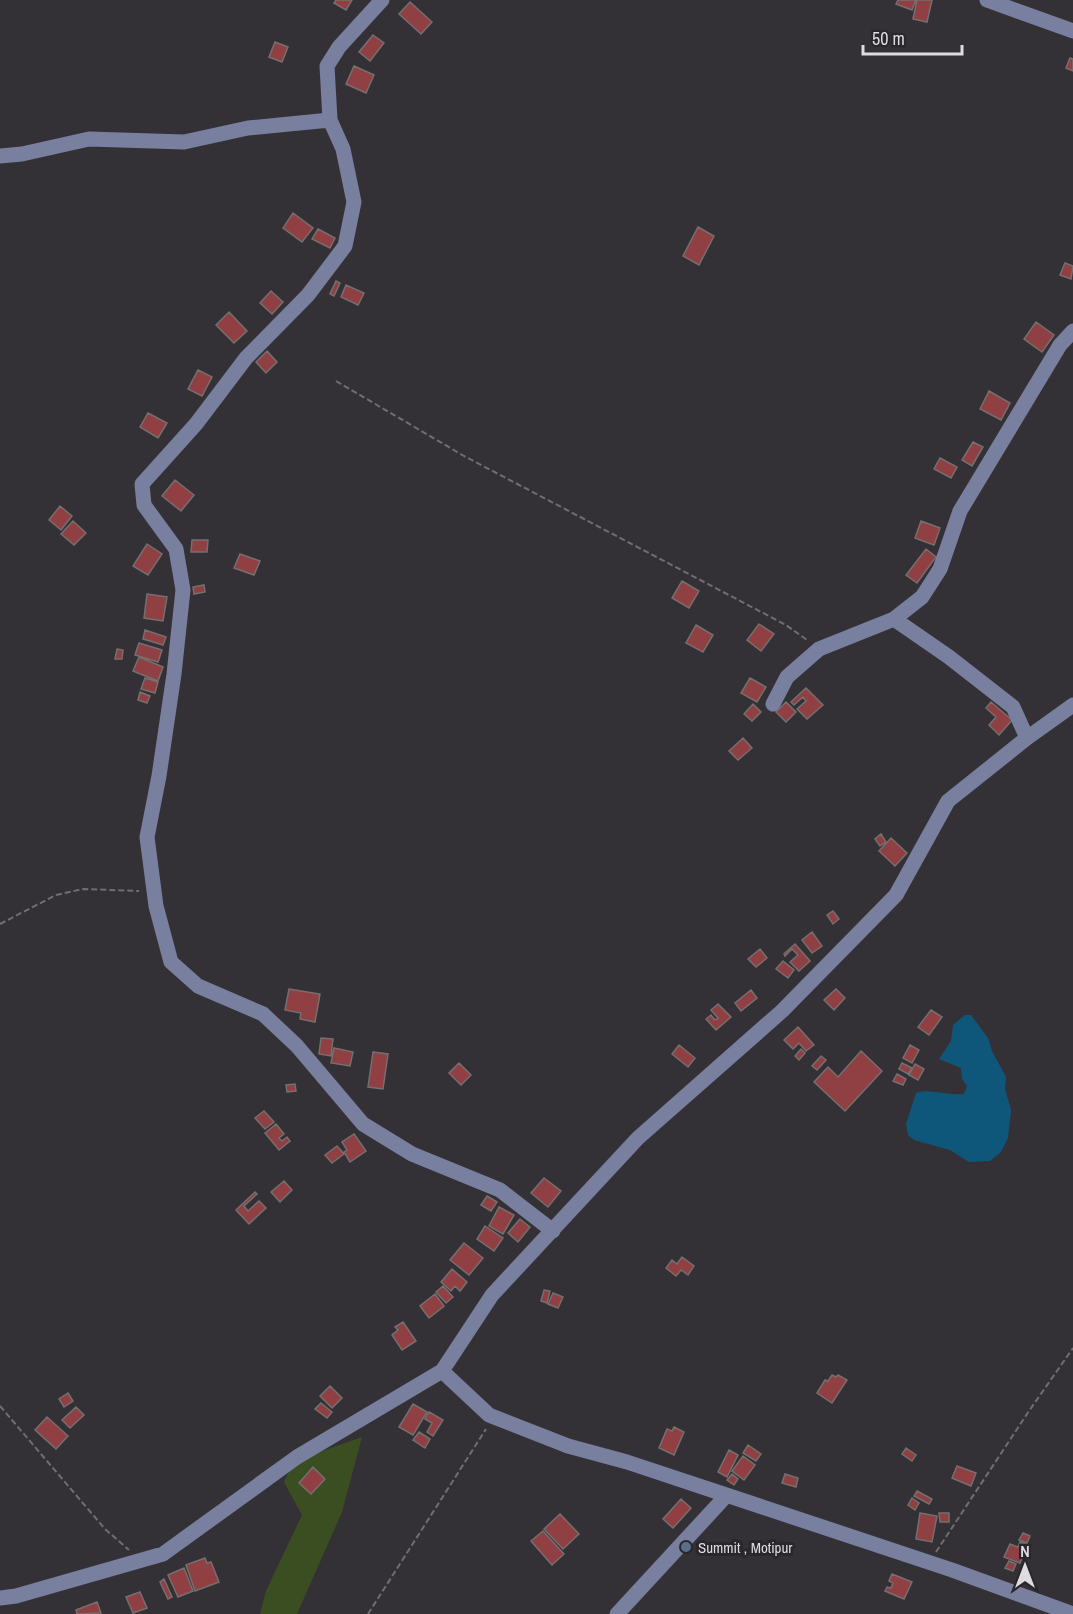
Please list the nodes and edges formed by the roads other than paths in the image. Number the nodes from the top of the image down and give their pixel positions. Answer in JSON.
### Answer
{"nodes":[{"id":1,"x":382,"y":0,"type":"edge"},
{"id":2,"x":987,"y":0,"type":"edge"},
{"id":3,"x":1073,"y":31,"type":"edge"},
{"id":4,"x":330,"y":120,"type":"junction"},
{"id":5,"x":0,"y":156,"type":"edge"},
{"id":6,"x":1073,"y":331,"type":"edge"},
{"id":7,"x":894,"y":619,"type":"junction"},
{"id":8,"x":773,"y":704,"type":"dead end"},
{"id":9,"x":1073,"y":705,"type":"edge"},
{"id":10,"x":1027,"y":738,"type":"junction"},
{"id":11,"x":553,"y":1231,"type":"junction"},
{"id":12,"x":442,"y":1371,"type":"junction"},
{"id":13,"x":726,"y":1496,"type":"junction"},
{"id":14,"x":0,"y":1598,"type":"edge"},
{"id":15,"x":617,"y":1614,"type":"edge"},
{"id":16,"x":1073,"y":1614,"type":"edge"}],
"edges":[{"from":1,"to":4,"type":"street"},
{"from":2,"to":3,"type":"street"},
{"from":4,"to":5,"type":"street"},
{"from":4,"to":11,"type":"street"},
{"from":6,"to":7,"type":"street"},
{"from":7,"to":8,"type":"street"},
{"from":7,"to":10,"type":"street"},
{"from":9,"to":10,"type":"street"},
{"from":10,"to":11,"type":"street"},
{"from":11,"to":12,"type":"street"},
{"from":12,"to":13,"type":"street"},
{"from":12,"to":14,"type":"street"},
{"from":13,"to":15,"type":"street"},
{"from":13,"to":16,"type":"street"}]}
